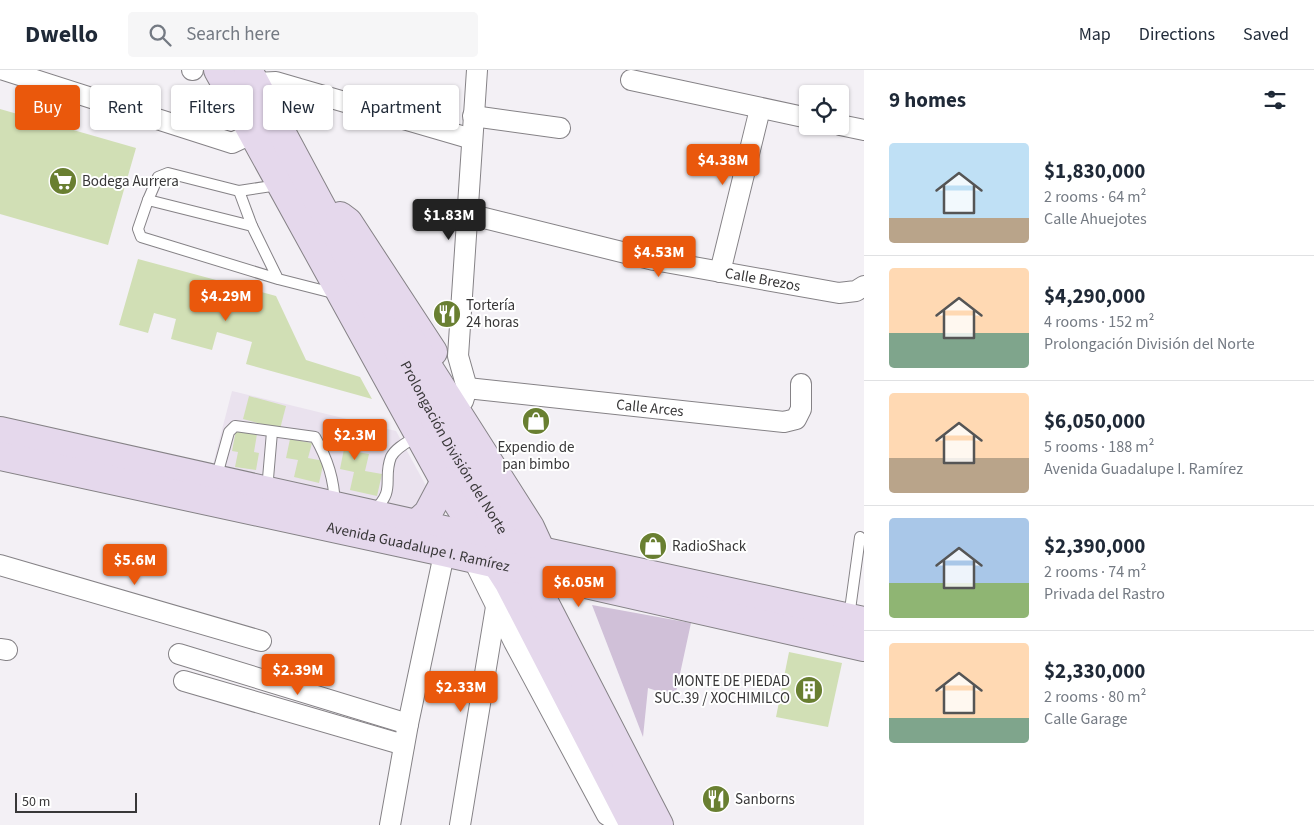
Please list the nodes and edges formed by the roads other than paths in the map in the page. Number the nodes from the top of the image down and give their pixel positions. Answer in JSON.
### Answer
{"nodes":[{"id":1,"x":4,"y":70,"type":"edge"},
{"id":2,"x":218,"y":70,"type":"edge"},
{"id":3,"x":231,"y":70,"type":"edge"},
{"id":4,"x":477,"y":70,"type":"edge"},
{"id":5,"x":263,"y":76,"type":"edge"},
{"id":6,"x":631,"y":80,"type":"dead end"},
{"id":7,"x":760,"y":108,"type":"junction"},
{"id":8,"x":473,"y":116,"type":"junction"},
{"id":9,"x":799,"y":116,"type":"edge"},
{"id":10,"x":849,"y":127,"type":"edge"},
{"id":11,"x":560,"y":128,"type":"dead end"},
{"id":12,"x":864,"y":130,"type":"edge"},
{"id":13,"x":253,"y":133,"type":"junction"},
{"id":14,"x":472,"y":139,"type":"junction"},
{"id":15,"x":282,"y":185,"type":"junction"},
{"id":16,"x":239,"y":191,"type":"junction"},
{"id":17,"x":314,"y":195,"type":"junction"},
{"id":18,"x":148,"y":200,"type":"junction"},
{"id":19,"x":468,"y":214,"type":"junction"},
{"id":20,"x":252,"y":226,"type":"junction"},
{"id":21,"x":332,"y":230,"type":"junction"},
{"id":22,"x":720,"y":272,"type":"junction"},
{"id":23,"x":278,"y":280,"type":"junction"},
{"id":24,"x":860,"y":289,"type":"edge"},
{"id":25,"x":343,"y":296,"type":"junction"},
{"id":26,"x":801,"y":384,"type":"dead end"},
{"id":27,"x":463,"y":401,"type":"junction"},
{"id":28,"x":0,"y":431,"type":"edge"},
{"id":29,"x":272,"y":432,"type":"junction"},
{"id":30,"x":420,"y":434,"type":"junction"},
{"id":31,"x":0,"y":456,"type":"edge"},
{"id":32,"x":216,"y":479,"type":"junction"},
{"id":33,"x":445,"y":481,"type":"junction"},
{"id":34,"x":267,"y":491,"type":"junction"},
{"id":35,"x":335,"y":506,"type":"junction"},
{"id":36,"x":370,"y":514,"type":"junction"},
{"id":37,"x":416,"y":524,"type":"junction"},
{"id":38,"x":860,"y":537,"type":"dead end"},
{"id":39,"x":446,"y":542,"type":"junction"},
{"id":40,"x":491,"y":552,"type":"junction"},
{"id":41,"x":0,"y":564,"type":"edge"},
{"id":42,"x":550,"y":567,"type":"junction"},
{"id":43,"x":496,"y":607,"type":"junction"},
{"id":44,"x":856,"y":620,"type":"edge"},
{"id":45,"x":557,"y":628,"type":"junction"},
{"id":46,"x":261,"y":641,"type":"dead end"},
{"id":47,"x":864,"y":647,"type":"edge"},
{"id":48,"x":179,"y":654,"type":"dead end"},
{"id":49,"x":184,"y":681,"type":"dead end"},
{"id":50,"x":408,"y":724,"type":"junction"},
{"id":51,"x":404,"y":745,"type":"junction"},
{"id":52,"x":390,"y":825,"type":"edge"},
{"id":53,"x":460,"y":825,"type":"edge"},
{"id":54,"x":624,"y":825,"type":"edge"},
{"id":55,"x":634,"y":825,"type":"edge"},
{"id":56,"x":659,"y":825,"type":"edge"}],
"edges":[{"from":1,"to":13,"type":"street"},
{"from":2,"to":13,"type":"main road","name":"Prolongación División del Norte"},
{"from":3,"to":21,"type":"main road"},
{"from":4,"to":8,"type":"street"},
{"from":5,"to":14,"type":"street"},
{"from":5,"to":17,"type":"main road","name":"Prolongación División del Norte"},
{"from":6,"to":7,"type":"street"},
{"from":7,"to":9,"type":"street"},
{"from":7,"to":22,"type":"street"},
{"from":8,"to":11,"type":"street"},
{"from":8,"to":14,"type":"street"},
{"from":10,"to":12,"type":"street"},
{"from":13,"to":15,"type":"main road","name":"Prolongación División del Norte"},
{"from":14,"to":19,"type":"street"},
{"from":15,"to":16,"type":"lane"},
{"from":15,"to":25,"type":"main road","name":"Prolongación División del Norte"},
{"from":16,"to":18,"type":"lane"},
{"from":16,"to":20,"type":"lane"},
{"from":17,"to":21,"type":"main road","name":"Prolongación División del Norte"},
{"from":17,"to":27,"type":"main road"},
{"from":18,"to":20,"type":"lane"},
{"from":18,"to":23,"type":"lane"},
{"from":19,"to":22,"type":"street","name":"Calle Brezos"},
{"from":19,"to":27,"type":"street"},
{"from":20,"to":23,"type":"lane"},
{"from":21,"to":27,"type":"main road"},
{"from":21,"to":40,"type":"main road","name":"Prolongación División del Norte"},
{"from":22,"to":24,"type":"street","name":"Calle Brezos"},
{"from":23,"to":25,"type":"lane"},
{"from":25,"to":30,"type":"main road","name":"Prolongación División del Norte"},
{"from":26,"to":27,"type":"street","name":"Calle Arces"},
{"from":27,"to":42,"type":"main road"},
{"from":28,"to":32,"type":"main road","name":"Avenida Guadalupe I. Ramírez"},
{"from":29,"to":32,"type":"lane"},
{"from":29,"to":34,"type":"lane"},
{"from":29,"to":35,"type":"lane"},
{"from":30,"to":33,"type":"main road","name":"Prolongación División del Norte"},
{"from":30,"to":36,"type":"lane"},
{"from":31,"to":39,"type":"main road","name":"Avenida Guadalupe I. Ramírez"},
{"from":32,"to":34,"type":"main road","name":"Avenida Guadalupe I. Ramírez"},
{"from":33,"to":37,"type":"main road"},
{"from":33,"to":40,"type":"main road","name":"Prolongación División del Norte"},
{"from":34,"to":35,"type":"main road","name":"Avenida Guadalupe I. Ramírez"},
{"from":35,"to":36,"type":"main road","name":"Avenida Guadalupe I. Ramírez"},
{"from":36,"to":37,"type":"main road","name":"Avenida Guadalupe I. Ramírez"},
{"from":37,"to":39,"type":"main road","name":"Avenida Guadalupe I. Ramírez"},
{"from":38,"to":44,"type":"lane"},
{"from":39,"to":40,"type":"main road","name":"Avenida Guadalupe I. Ramírez"},
{"from":39,"to":50,"type":"street"},
{"from":40,"to":42,"type":"main road","name":"Avenida Guadalupe I. Ramírez"},
{"from":40,"to":43,"type":"street"},
{"from":40,"to":55,"type":"main road","name":"Prolongación División del Norte"},
{"from":41,"to":46,"type":"street"},
{"from":42,"to":44,"type":"main road","name":"Avenida Guadalupe I. Ramírez"},
{"from":42,"to":45,"type":"main road"},
{"from":42,"to":45,"type":"main road"},
{"from":42,"to":47,"type":"main road","name":"Avenida Guadalupe I. Ramírez"},
{"from":43,"to":53,"type":"street"},
{"from":43,"to":54,"type":"street"},
{"from":45,"to":56,"type":"main road"},
{"from":48,"to":50,"type":"street"},
{"from":49,"to":51,"type":"street"},
{"from":50,"to":51,"type":"street"},
{"from":51,"to":52,"type":"street"}]}
